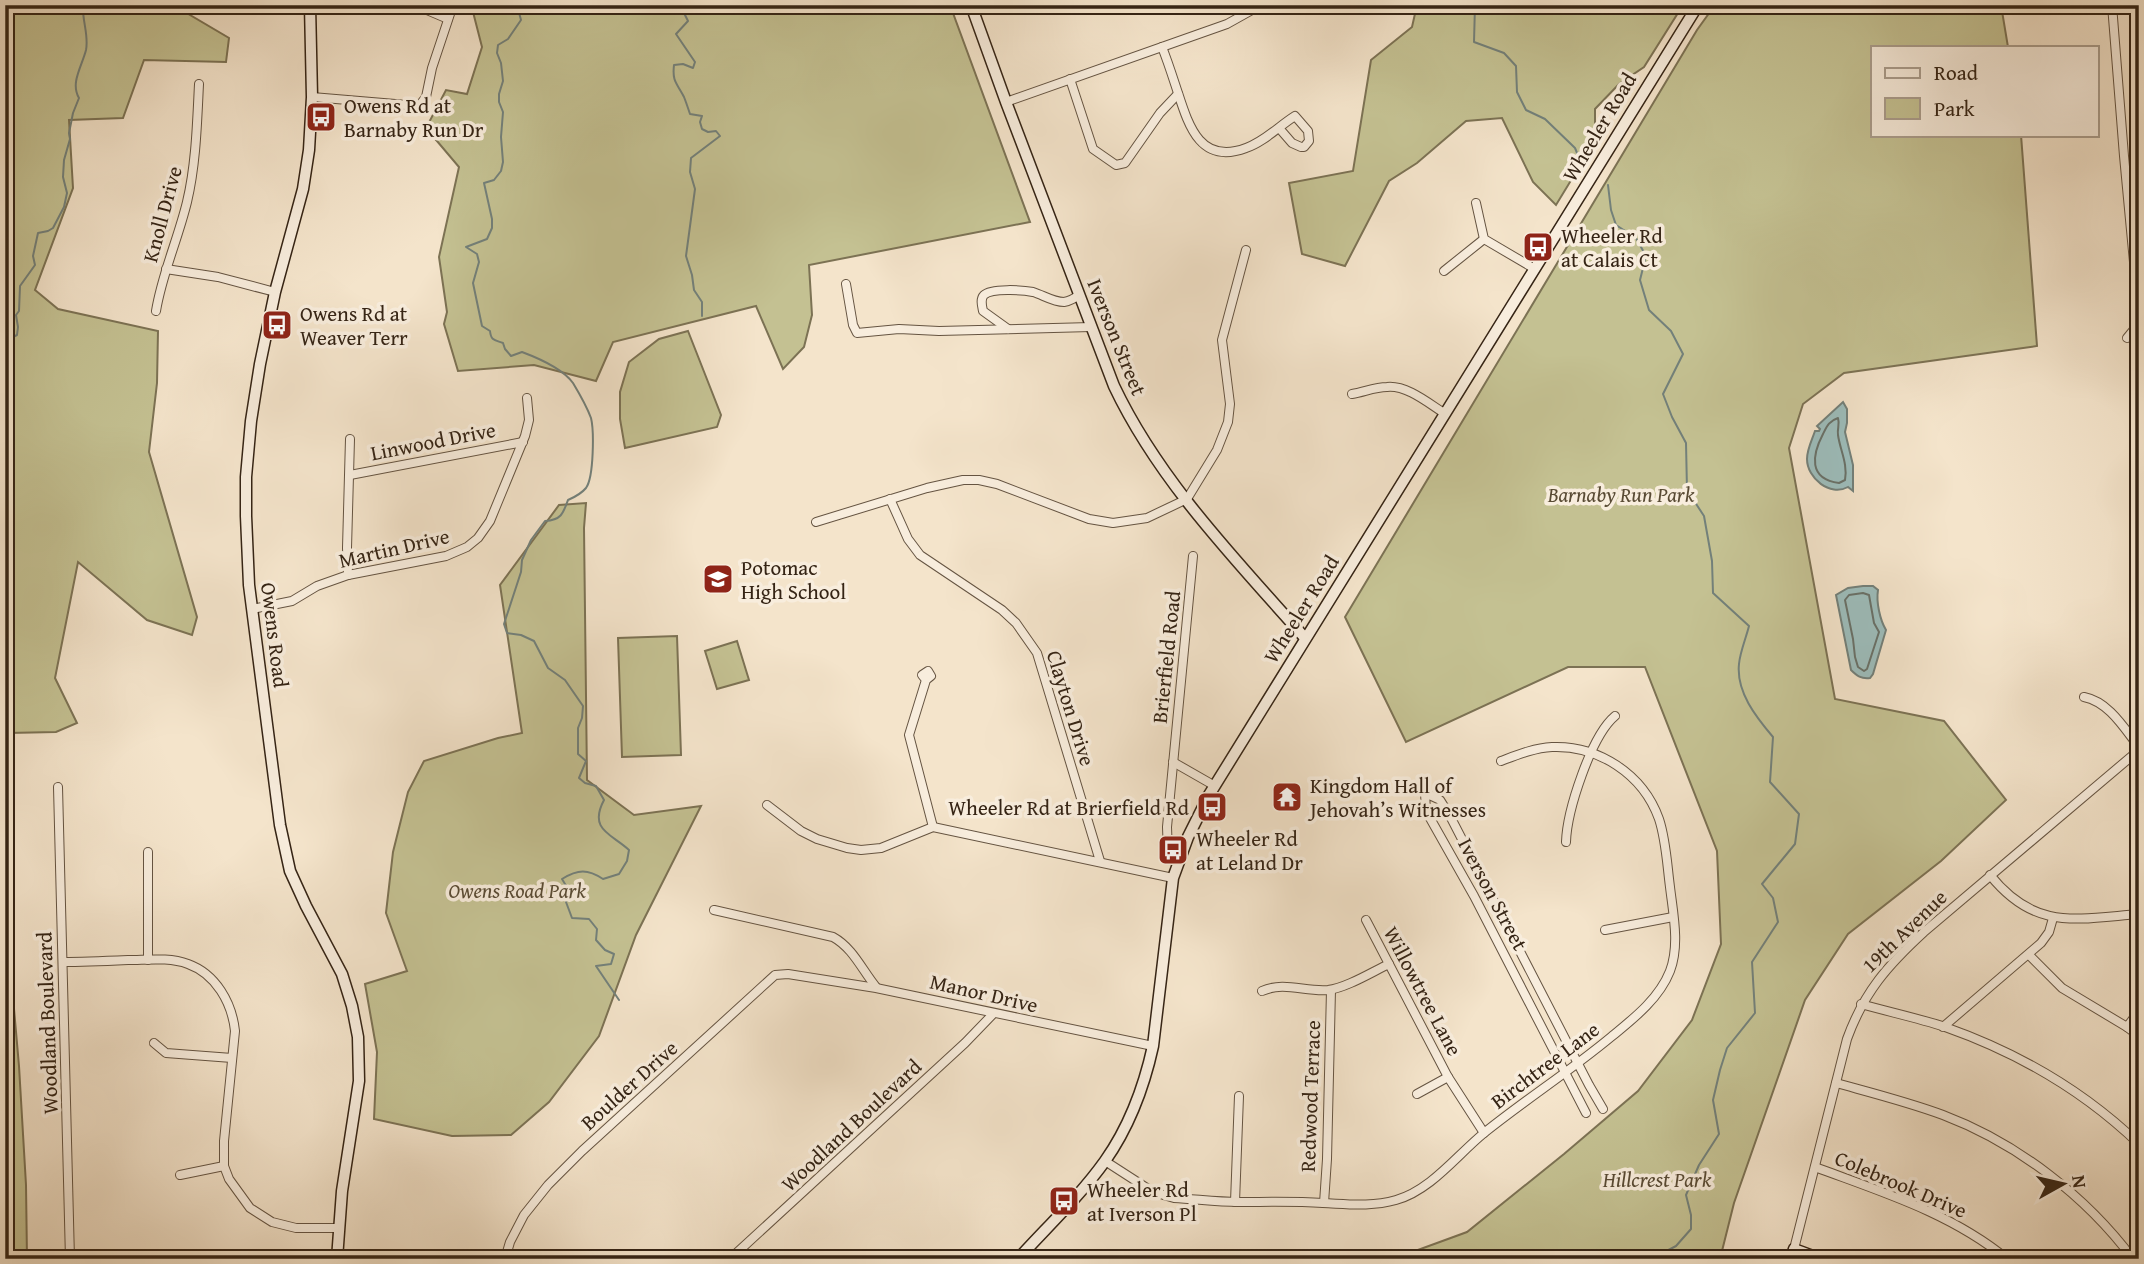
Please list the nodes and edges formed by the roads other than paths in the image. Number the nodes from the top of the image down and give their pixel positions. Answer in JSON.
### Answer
{"nodes":[{"id":1,"x":310,"y":5,"type":"edge"},
{"id":2,"x":415,"y":5,"type":"edge"},
{"id":3,"x":453,"y":5,"type":"edge"},
{"id":4,"x":971,"y":5,"type":"edge"},
{"id":5,"x":1261,"y":5,"type":"edge"},
{"id":6,"x":1698,"y":5,"type":"edge"},
{"id":7,"x":2112,"y":5,"type":"edge"},
{"id":8,"x":448,"y":19,"type":"junction"},
{"id":9,"x":1162,"y":47,"type":"junction"},
{"id":10,"x":1070,"y":79,"type":"junction"},
{"id":11,"x":199,"y":84,"type":"dead end"},
{"id":12,"x":1178,"y":94,"type":"junction"},
{"id":13,"x":312,"y":97,"type":"junction"},
{"id":14,"x":1006,"y":102,"type":"junction"},
{"id":15,"x":1279,"y":128,"type":"dead end"},
{"id":16,"x":1475,"y":203,"type":"dead end"},
{"id":17,"x":1485,"y":239,"type":"junction"},
{"id":18,"x":1247,"y":250,"type":"dead end"},
{"id":19,"x":166,"y":269,"type":"junction"},
{"id":20,"x":1535,"y":269,"type":"junction"},
{"id":21,"x":1444,"y":271,"type":"dead end"},
{"id":22,"x":846,"y":284,"type":"dead end"},
{"id":23,"x":275,"y":292,"type":"junction"},
{"id":24,"x":1079,"y":295,"type":"junction"},
{"id":25,"x":156,"y":311,"type":"dead end"},
{"id":26,"x":2139,"y":317,"type":"edge"},
{"id":27,"x":1091,"y":327,"type":"junction"},
{"id":28,"x":1008,"y":329,"type":"junction"},
{"id":29,"x":2127,"y":338,"type":"dead end"},
{"id":30,"x":1353,"y":394,"type":"dead end"},
{"id":31,"x":527,"y":398,"type":"dead end"},
{"id":32,"x":1444,"y":413,"type":"junction"},
{"id":33,"x":350,"y":439,"type":"dead end"},
{"id":34,"x":523,"y":442,"type":"junction"},
{"id":35,"x":350,"y":475,"type":"junction"},
{"id":36,"x":890,"y":499,"type":"junction"},
{"id":37,"x":1187,"y":499,"type":"junction"},
{"id":38,"x":816,"y":522,"type":"dead end"},
{"id":39,"x":1193,"y":556,"type":"dead end"},
{"id":40,"x":348,"y":575,"type":"junction"},
{"id":41,"x":252,"y":609,"type":"junction"},
{"id":42,"x":1305,"y":638,"type":"junction"},
{"id":43,"x":926,"y":680,"type":"dead end"},
{"id":44,"x":2084,"y":697,"type":"dead end"},
{"id":45,"x":1615,"y":716,"type":"dead end"},
{"id":46,"x":2139,"y":748,"type":"edge"},
{"id":47,"x":1592,"y":752,"type":"junction"},
{"id":48,"x":1501,"y":761,"type":"dead end"},
{"id":49,"x":1173,"y":762,"type":"junction"},
{"id":50,"x":1215,"y":786,"type":"junction"},
{"id":51,"x":58,"y":787,"type":"dead end"},
{"id":52,"x":766,"y":805,"type":"dead end"},
{"id":53,"x":933,"y":827,"type":"junction"},
{"id":54,"x":1566,"y":842,"type":"dead end"},
{"id":55,"x":148,"y":852,"type":"dead end"},
{"id":56,"x":1168,"y":855,"type":"dead end"},
{"id":57,"x":1100,"y":862,"type":"junction"},
{"id":58,"x":1990,"y":875,"type":"junction"},
{"id":59,"x":1174,"y":878,"type":"junction"},
{"id":60,"x":714,"y":910,"type":"dead end"},
{"id":61,"x":2139,"y":914,"type":"edge"},
{"id":62,"x":1673,"y":917,"type":"junction"},
{"id":63,"x":2053,"y":918,"type":"junction"},
{"id":64,"x":1366,"y":920,"type":"dead end"},
{"id":65,"x":1605,"y":930,"type":"dead end"},
{"id":66,"x":2029,"y":955,"type":"junction"},
{"id":67,"x":148,"y":960,"type":"junction"},
{"id":68,"x":63,"y":962,"type":"junction"},
{"id":69,"x":1390,"y":964,"type":"junction"},
{"id":70,"x":807,"y":978,"type":"joint"},
{"id":71,"x":876,"y":988,"type":"junction"},
{"id":72,"x":1331,"y":990,"type":"junction"},
{"id":73,"x":1262,"y":991,"type":"dead end"},
{"id":74,"x":1861,"y":1004,"type":"junction"},
{"id":75,"x":2139,"y":1011,"type":"edge"},
{"id":76,"x":993,"y":1014,"type":"junction"},
{"id":77,"x":1943,"y":1027,"type":"junction"},
{"id":78,"x":2127,"y":1027,"type":"junction"},
{"id":79,"x":2139,"y":1036,"type":"edge"},
{"id":80,"x":154,"y":1043,"type":"dead end"},
{"id":81,"x":1153,"y":1046,"type":"junction"},
{"id":82,"x":232,"y":1058,"type":"junction"},
{"id":83,"x":1579,"y":1064,"type":"junction"},
{"id":84,"x":1566,"y":1073,"type":"junction"},
{"id":85,"x":1448,"y":1077,"type":"junction"},
{"id":86,"x":1836,"y":1083,"type":"junction"},
{"id":87,"x":1417,"y":1094,"type":"dead end"},
{"id":88,"x":1239,"y":1096,"type":"dead end"},
{"id":89,"x":1603,"y":1109,"type":"dead end"},
{"id":90,"x":1586,"y":1113,"type":"dead end"},
{"id":91,"x":1484,"y":1133,"type":"junction"},
{"id":92,"x":2139,"y":1144,"type":"edge"},
{"id":93,"x":1105,"y":1161,"type":"junction"},
{"id":94,"x":224,"y":1166,"type":"junction"},
{"id":95,"x":1815,"y":1167,"type":"junction"},
{"id":96,"x":180,"y":1175,"type":"dead end"},
{"id":97,"x":1235,"y":1202,"type":"junction"},
{"id":98,"x":1324,"y":1203,"type":"junction"},
{"id":99,"x":338,"y":1228,"type":"junction"},
{"id":100,"x":1793,"y":1254,"type":"edge"},
{"id":101,"x":71,"y":1259,"type":"edge"},
{"id":102,"x":337,"y":1259,"type":"edge"},
{"id":103,"x":505,"y":1259,"type":"edge"},
{"id":104,"x":730,"y":1259,"type":"edge"},
{"id":105,"x":1018,"y":1259,"type":"edge"},
{"id":106,"x":1821,"y":1259,"type":"edge"},
{"id":107,"x":2007,"y":1259,"type":"edge"},
{"id":108,"x":2133,"y":1259,"type":"edge"}],
"edges":[{"from":1,"to":13,"type":"street","name":"Owens Road"},
{"from":2,"to":8,"type":"street"},
{"from":3,"to":8,"type":"street"},
{"from":4,"to":14,"type":"street","name":"Iverson Street"},
{"from":5,"to":9,"type":"street"},
{"from":6,"to":20,"type":"street","name":"Wheeler Road"},
{"from":7,"to":26,"type":"street"},
{"from":8,"to":13,"type":"street"},
{"from":9,"to":10,"type":"street"},
{"from":9,"to":12,"type":"street"},
{"from":10,"to":12,"type":"street"},
{"from":10,"to":14,"type":"street"},
{"from":11,"to":19,"type":"street","name":"Knoll Drive"},
{"from":12,"to":15,"type":"street"},
{"from":13,"to":23,"type":"street","name":"Owens Road"},
{"from":14,"to":24,"type":"street","name":"Iverson Street"},
{"from":16,"to":17,"type":"street"},
{"from":17,"to":20,"type":"street"},
{"from":17,"to":21,"type":"street"},
{"from":18,"to":37,"type":"street"},
{"from":19,"to":23,"type":"street"},
{"from":19,"to":25,"type":"street","name":"Knoll Drive"},
{"from":20,"to":32,"type":"street","name":"Wheeler Road"},
{"from":22,"to":28,"type":"street"},
{"from":23,"to":41,"type":"street","name":"Owens Road"},
{"from":24,"to":27,"type":"street","name":"Iverson Street"},
{"from":24,"to":28,"type":"street"},
{"from":26,"to":29,"type":"street"},
{"from":27,"to":28,"type":"street"},
{"from":27,"to":37,"type":"street","name":"Iverson Street"},
{"from":30,"to":32,"type":"street"},
{"from":31,"to":34,"type":"street","name":"Martin Drive"},
{"from":32,"to":42,"type":"street","name":"Wheeler Road"},
{"from":33,"to":35,"type":"street"},
{"from":34,"to":35,"type":"street","name":"Linwood Drive"},
{"from":34,"to":40,"type":"street","name":"Martin Drive"},
{"from":35,"to":40,"type":"street"},
{"from":36,"to":37,"type":"street"},
{"from":36,"to":38,"type":"street"},
{"from":36,"to":57,"type":"street","name":"Clayton Drive"},
{"from":37,"to":42,"type":"street","name":"Iverson Street"},
{"from":39,"to":49,"type":"street","name":"Brierfield Road"},
{"from":40,"to":41,"type":"street","name":"Martin Drive"},
{"from":41,"to":99,"type":"street","name":"Owens Road"},
{"from":42,"to":50,"type":"street","name":"Wheeler Road"},
{"from":43,"to":53,"type":"street"},
{"from":44,"to":46,"type":"street"},
{"from":45,"to":47,"type":"street"},
{"from":46,"to":58,"type":"street","name":"19th Avenue"},
{"from":47,"to":48,"type":"street","name":"Birchtree Lane"},
{"from":47,"to":54,"type":"street"},
{"from":47,"to":62,"type":"street","name":"Birchtree Lane"},
{"from":49,"to":50,"type":"street"},
{"from":49,"to":56,"type":"street","name":"Brierfield Road"},
{"from":50,"to":59,"type":"street","name":"Wheeler Road"},
{"from":51,"to":68,"type":"street","name":"Woodland Boulevard"},
{"from":52,"to":53,"type":"street"},
{"from":53,"to":57,"type":"street"},
{"from":55,"to":67,"type":"street"},
{"from":57,"to":59,"type":"street"},
{"from":58,"to":63,"type":"street"},
{"from":58,"to":74,"type":"street","name":"19th Avenue"},
{"from":59,"to":81,"type":"street","name":"Wheeler Road"},
{"from":60,"to":71,"type":"street"},
{"from":61,"to":63,"type":"street"},
{"from":62,"to":65,"type":"street"},
{"from":62,"to":83,"type":"street","name":"Birchtree Lane"},
{"from":63,"to":66,"type":"street"},
{"from":64,"to":69,"type":"street","name":"Willowtree Lane"},
{"from":66,"to":77,"type":"street"},
{"from":66,"to":78,"type":"street"},
{"from":67,"to":68,"type":"street"},
{"from":67,"to":82,"type":"street"},
{"from":68,"to":101,"type":"street","name":"Woodland Boulevard"},
{"from":69,"to":72,"type":"street"},
{"from":69,"to":85,"type":"street","name":"Willowtree Lane"},
{"from":70,"to":71,"type":"street","name":"Manor Drive"},
{"from":70,"to":103,"type":"street","name":"Boulder Drive"},
{"from":71,"to":76,"type":"street","name":"Manor Drive"},
{"from":72,"to":73,"type":"street"},
{"from":72,"to":98,"type":"street","name":"Redwood Terrace"},
{"from":74,"to":77,"type":"street"},
{"from":74,"to":86,"type":"street","name":"19th Avenue"},
{"from":75,"to":78,"type":"street"},
{"from":76,"to":81,"type":"street","name":"Manor Drive"},
{"from":76,"to":104,"type":"street","name":"Woodland Boulevard"},
{"from":77,"to":92,"type":"street"},
{"from":78,"to":79,"type":"street"},
{"from":80,"to":82,"type":"street"},
{"from":81,"to":93,"type":"street","name":"Wheeler Road"},
{"from":82,"to":94,"type":"street"},
{"from":83,"to":84,"type":"street","name":"Birchtree Lane"},
{"from":83,"to":84,"type":"street","name":"Iverson Street"},
{"from":83,"to":89,"type":"street","name":"Iverson Street"},
{"from":84,"to":90,"type":"street","name":"Iverson Street"},
{"from":84,"to":91,"type":"street","name":"Birchtree Lane"},
{"from":85,"to":87,"type":"street","name":"Willowtree Lane"},
{"from":85,"to":91,"type":"street","name":"Willowtree Lane"},
{"from":86,"to":95,"type":"street","name":"19th Avenue"},
{"from":86,"to":108,"type":"street"},
{"from":88,"to":97,"type":"street"},
{"from":91,"to":98,"type":"street","name":"Birchtree Lane"},
{"from":93,"to":97,"type":"street","name":"Birchtree Lane"},
{"from":93,"to":105,"type":"street","name":"Wheeler Road"},
{"from":94,"to":96,"type":"street"},
{"from":94,"to":99,"type":"street"},
{"from":95,"to":100,"type":"street","name":"19th Avenue"},
{"from":95,"to":107,"type":"street","name":"Colebrook Drive"},
{"from":97,"to":98,"type":"street","name":"Birchtree Lane"},
{"from":99,"to":102,"type":"street","name":"Owens Road"},
{"from":100,"to":106,"type":"street"}]}
